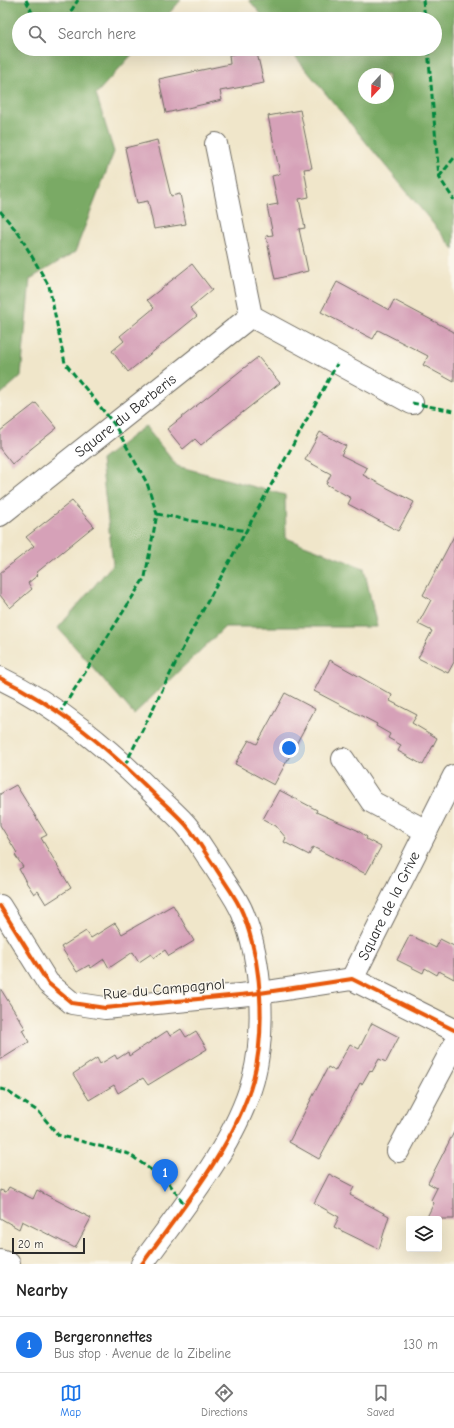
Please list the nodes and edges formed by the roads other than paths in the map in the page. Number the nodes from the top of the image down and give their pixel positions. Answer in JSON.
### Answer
{"nodes":[{"id":1,"x":216,"y":144,"type":"dead end"},
{"id":2,"x":251,"y":316,"type":"junction"},
{"id":3,"x":412,"y":403,"type":"dead end"},
{"id":4,"x":0,"y":514,"type":"edge"},
{"id":5,"x":0,"y":678,"type":"edge"},
{"id":6,"x":343,"y":759,"type":"dead end"},
{"id":7,"x":454,"y":776,"type":"edge"},
{"id":8,"x":426,"y":831,"type":"junction"},
{"id":9,"x":0,"y":906,"type":"edge"},
{"id":10,"x":352,"y":979,"type":"junction"},
{"id":11,"x":260,"y":993,"type":"junction"},
{"id":12,"x":454,"y":1030,"type":"edge"},
{"id":13,"x":454,"y":1046,"type":"edge"},
{"id":14,"x":398,"y":1151,"type":"dead end"},
{"id":15,"x":0,"y":1261,"type":"edge"},
{"id":16,"x":9,"y":1264,"type":"edge"},
{"id":17,"x":142,"y":1264,"type":"edge"}],
"edges":[{"from":1,"to":2,"type":"street"},
{"from":2,"to":3,"type":"street"},
{"from":2,"to":4,"type":"street","name":"Square du Berberis"},
{"from":5,"to":11,"type":"street"},
{"from":6,"to":8,"type":"street"},
{"from":7,"to":8,"type":"street","name":"Square de la Grive"},
{"from":8,"to":10,"type":"street","name":"Square de la Grive"},
{"from":9,"to":11,"type":"street","name":"Rue du Campagnol"},
{"from":10,"to":11,"type":"street","name":"Rue du Campagnol"},
{"from":10,"to":12,"type":"street"},
{"from":11,"to":17,"type":"street"},
{"from":13,"to":14,"type":"street"},
{"from":15,"to":16,"type":"street"}]}
